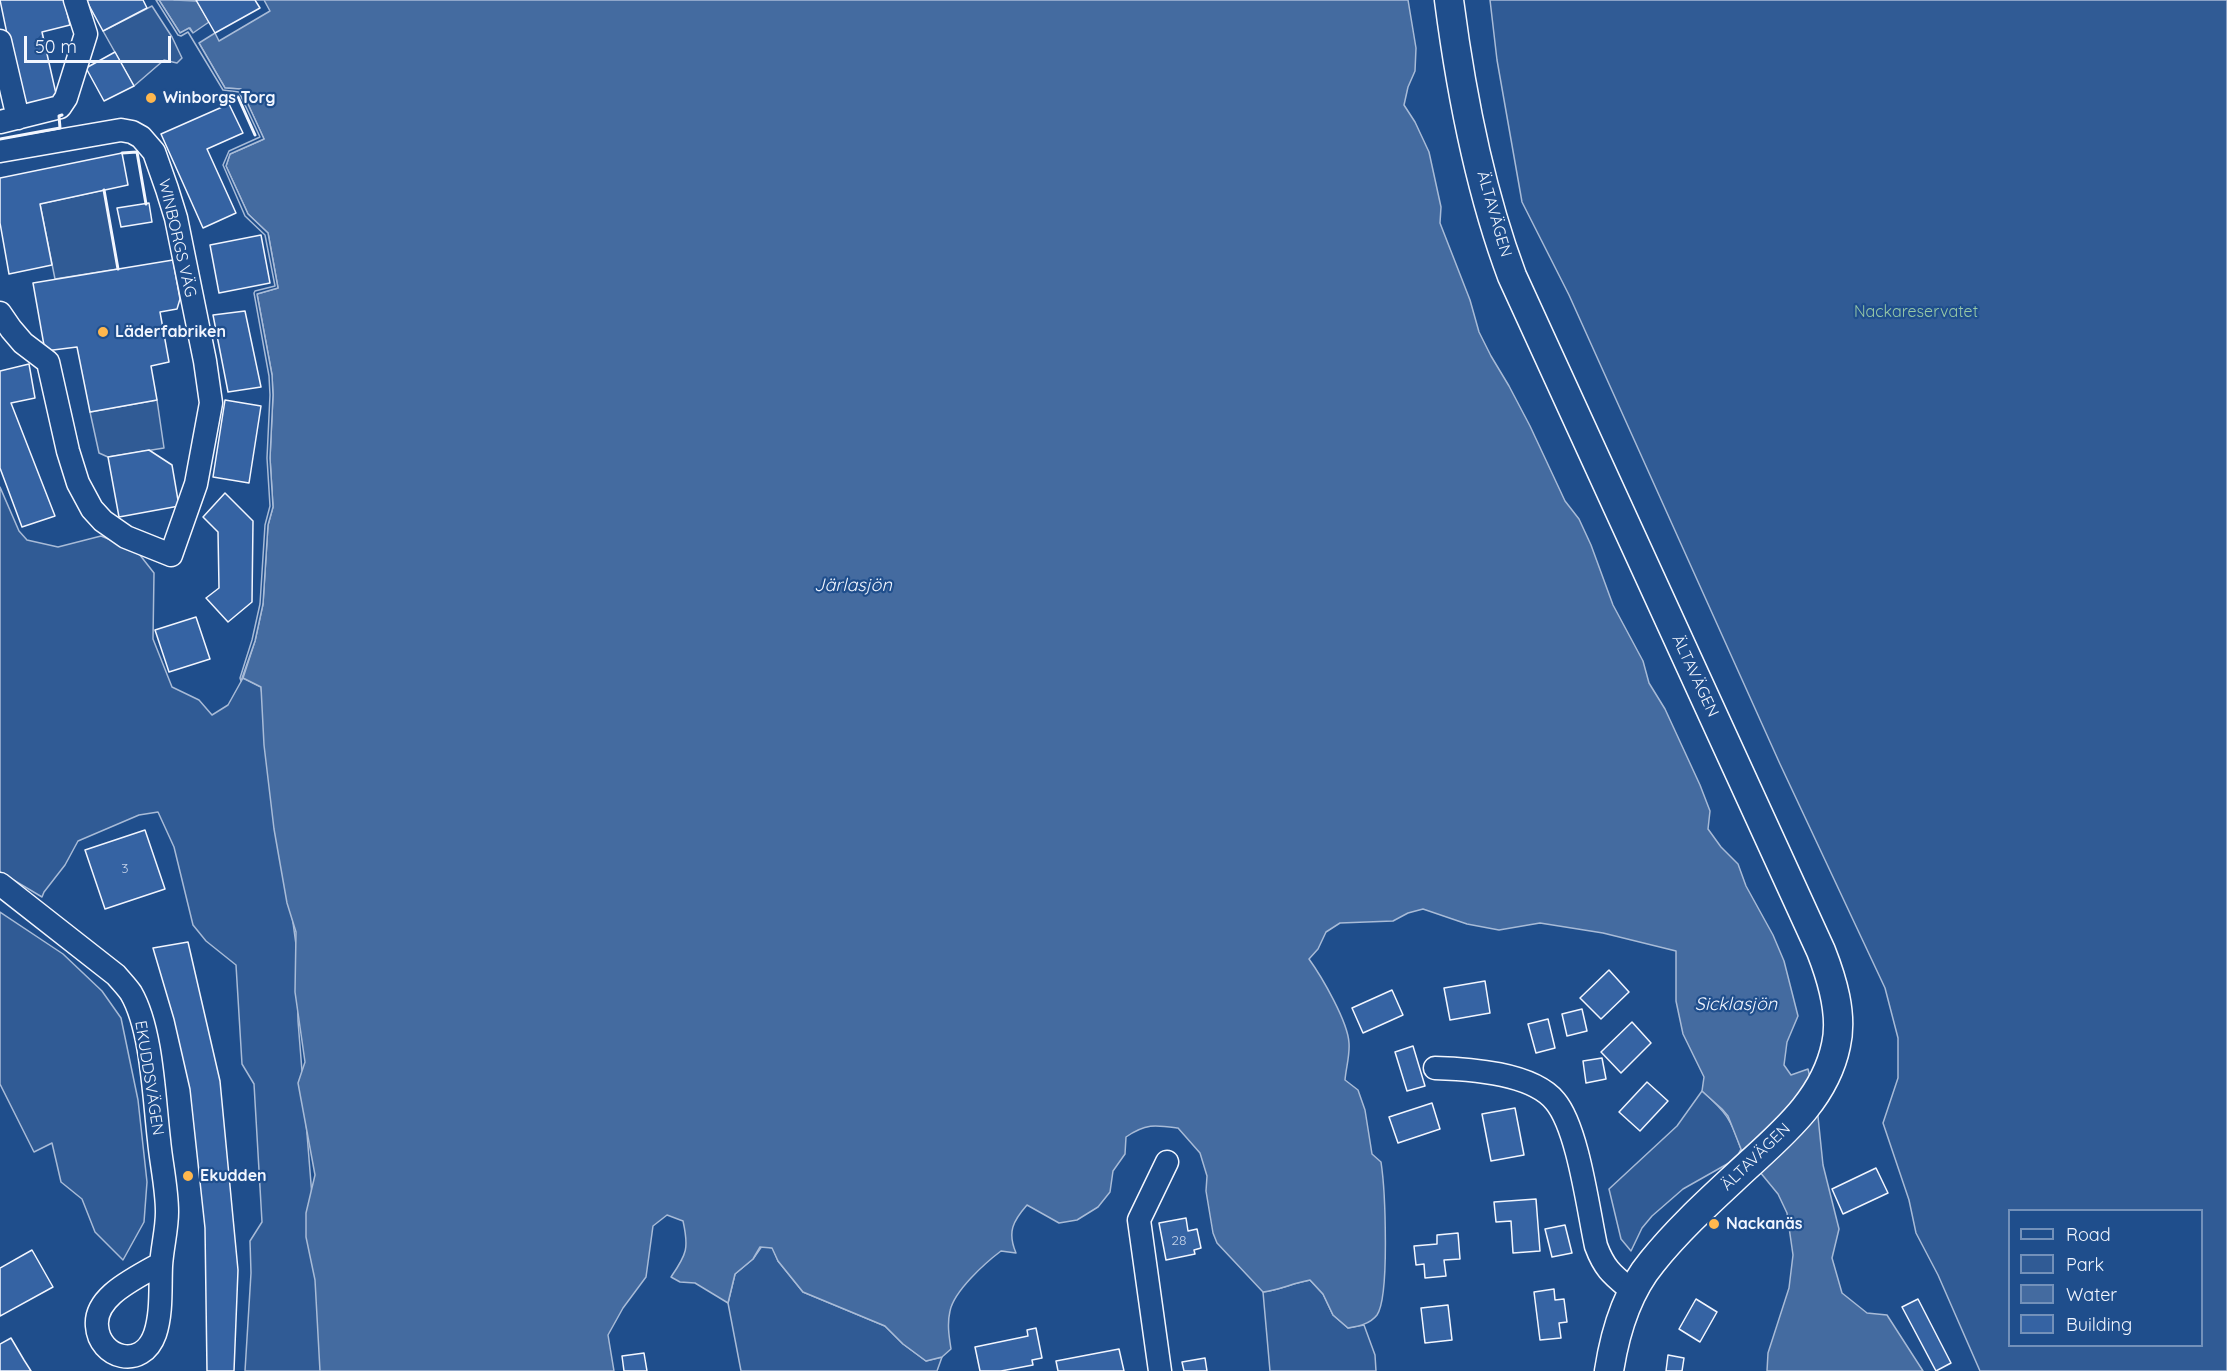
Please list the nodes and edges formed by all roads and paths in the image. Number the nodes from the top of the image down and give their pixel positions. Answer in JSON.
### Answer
{"nodes":[{"id":1,"x":75,"y":0,"type":"edge"},
{"id":2,"x":1449,"y":0,"type":"edge"},
{"id":3,"x":0,"y":41,"type":"edge"},
{"id":4,"x":9,"y":120,"type":"edge"},
{"id":5,"x":0,"y":151,"type":"edge"},
{"id":6,"x":0,"y":313,"type":"edge"},
{"id":7,"x":0,"y":884,"type":"edge"},
{"id":8,"x":1435,"y":1068,"type":"dead end"},
{"id":9,"x":1167,"y":1162,"type":"dead end"},
{"id":10,"x":161,"y":1263,"type":"junction"},
{"id":11,"x":1632,"y":1292,"type":"junction"},
{"id":12,"x":124,"y":1364,"type":"edge"},
{"id":13,"x":1160,"y":1371,"type":"edge"},
{"id":14,"x":1609,"y":1371,"type":"edge"}],
"edges":[{"from":1,"to":4,"type":"street"},
{"from":2,"to":11,"type":"main road","name":"ÄLTAVÄGEN"},
{"from":3,"to":4,"type":"street"},
{"from":5,"to":6,"type":"street","name":"WINBORGS VÄG"},
{"from":7,"to":10,"type":"street","name":"EKUDDSVÄGEN"},
{"from":8,"to":11,"type":"street"},
{"from":9,"to":13,"type":"street"},
{"from":10,"to":12,"type":"street","name":"EKUDDSVÄGEN"},
{"from":10,"to":12,"type":"street","name":"EKUDDSVÄGEN"},
{"from":11,"to":14,"type":"main road","name":"ÄLTAVÄGEN"}]}
